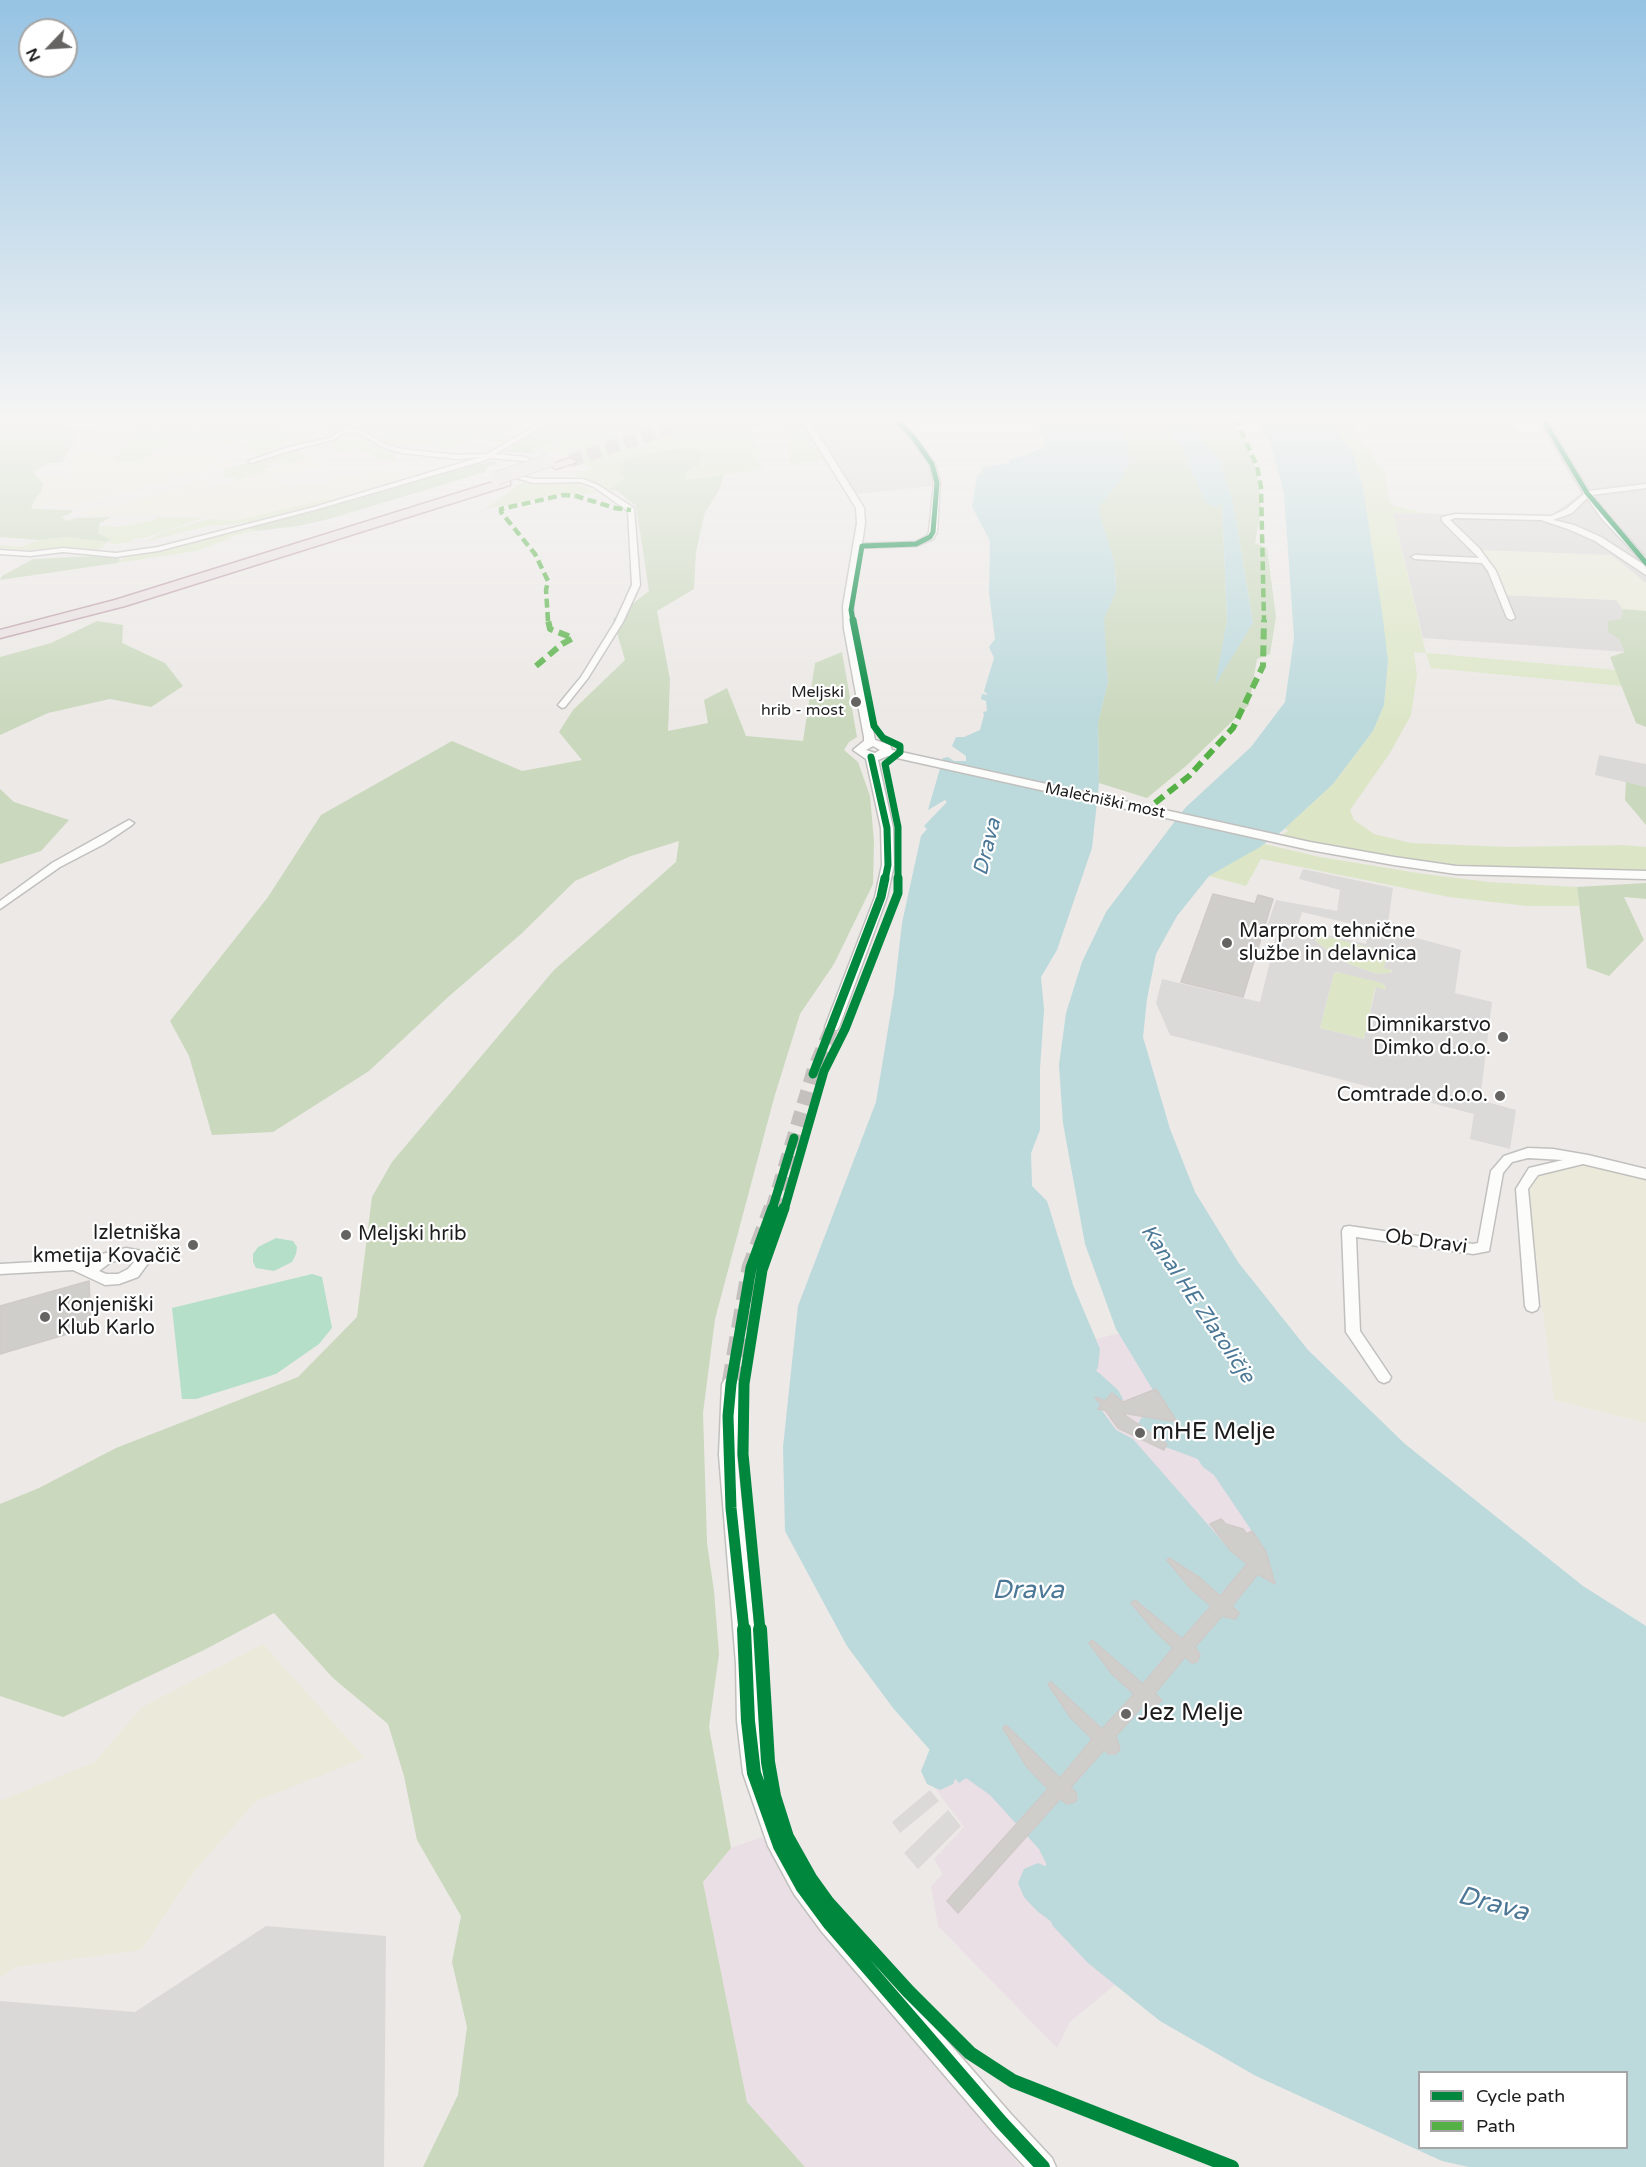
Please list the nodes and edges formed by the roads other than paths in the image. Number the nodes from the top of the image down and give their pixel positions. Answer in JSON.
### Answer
{"nodes":[{"id":1,"x":273,"y":519,"type":"edge"},
{"id":2,"x":371,"y":519,"type":"edge"},
{"id":3,"x":379,"y":519,"type":"edge"},
{"id":4,"x":631,"y":519,"type":"edge"},
{"id":5,"x":861,"y":519,"type":"edge"},
{"id":6,"x":934,"y":519,"type":"edge"},
{"id":7,"x":1445,"y":519,"type":"edge"},
{"id":8,"x":1540,"y":519,"type":"edge"},
{"id":9,"x":1607,"y":519,"type":"edge"},
{"id":10,"x":857,"y":546,"type":"junction"},
{"id":11,"x":0,"y":552,"type":"edge"},
{"id":12,"x":19,"y":554,"type":"junction"},
{"id":13,"x":1415,"y":558,"type":"dead end"},
{"id":14,"x":0,"y":561,"type":"edge"},
{"id":15,"x":1484,"y":561,"type":"junction"},
{"id":16,"x":1646,"y":563,"type":"edge"},
{"id":17,"x":1646,"y":573,"type":"edge"},
{"id":18,"x":1510,"y":618,"type":"dead end"},
{"id":19,"x":0,"y":625,"type":"edge"},
{"id":20,"x":0,"y":634,"type":"edge"},
{"id":21,"x":562,"y":705,"type":"dead end"},
{"id":22,"x":869,"y":743,"type":"junction"},
{"id":23,"x":886,"y":752,"type":"junction"},
{"id":24,"x":871,"y":757,"type":"junction"},
{"id":25,"x":129,"y":823,"type":"dead end"},
{"id":26,"x":1646,"y":875,"type":"edge"},
{"id":27,"x":0,"y":906,"type":"edge"},
{"id":28,"x":832,"y":1027,"type":"tunnel mouth"},
{"id":29,"x":1588,"y":1160,"type":"junction"},
{"id":30,"x":1646,"y":1174,"type":"edge"},
{"id":31,"x":0,"y":1269,"type":"edge"},
{"id":32,"x":90,"y":1271,"type":"dead end"},
{"id":33,"x":1532,"y":1306,"type":"dead end"},
{"id":34,"x":1384,"y":1377,"type":"dead end"},
{"id":35,"x":731,"y":1384,"type":"tunnel mouth"},
{"id":36,"x":1043,"y":2167,"type":"edge"}],
"edges":[{"from":1,"to":12,"type":"street"},
{"from":2,"to":19,"type":"highway"},
{"from":3,"to":20,"type":"highway"},
{"from":4,"to":21,"type":"street"},
{"from":5,"to":10,"type":"street"},
{"from":6,"to":10,"type":"street"},
{"from":7,"to":15,"type":"street"},
{"from":8,"to":17,"type":"street"},
{"from":9,"to":16,"type":"street"},
{"from":10,"to":22,"type":"street"},
{"from":11,"to":12,"type":"street"},
{"from":12,"to":14,"type":"street"},
{"from":13,"to":15,"type":"street"},
{"from":15,"to":18,"type":"street"},
{"from":22,"to":23,"type":"street"},
{"from":22,"to":24,"type":"street"},
{"from":23,"to":24,"type":"street"},
{"from":23,"to":26,"type":"street","name":"Malečniški most"},
{"from":24,"to":28,"type":"street"},
{"from":25,"to":27,"type":"street"},
{"from":29,"to":30,"type":"street","name":"Ob Dravi"},
{"from":29,"to":33,"type":"street","name":"Ob Dravi"},
{"from":29,"to":34,"type":"street","name":"Ob Dravi"},
{"from":31,"to":32,"type":"street"},
{"from":35,"to":36,"type":"street"}]}
